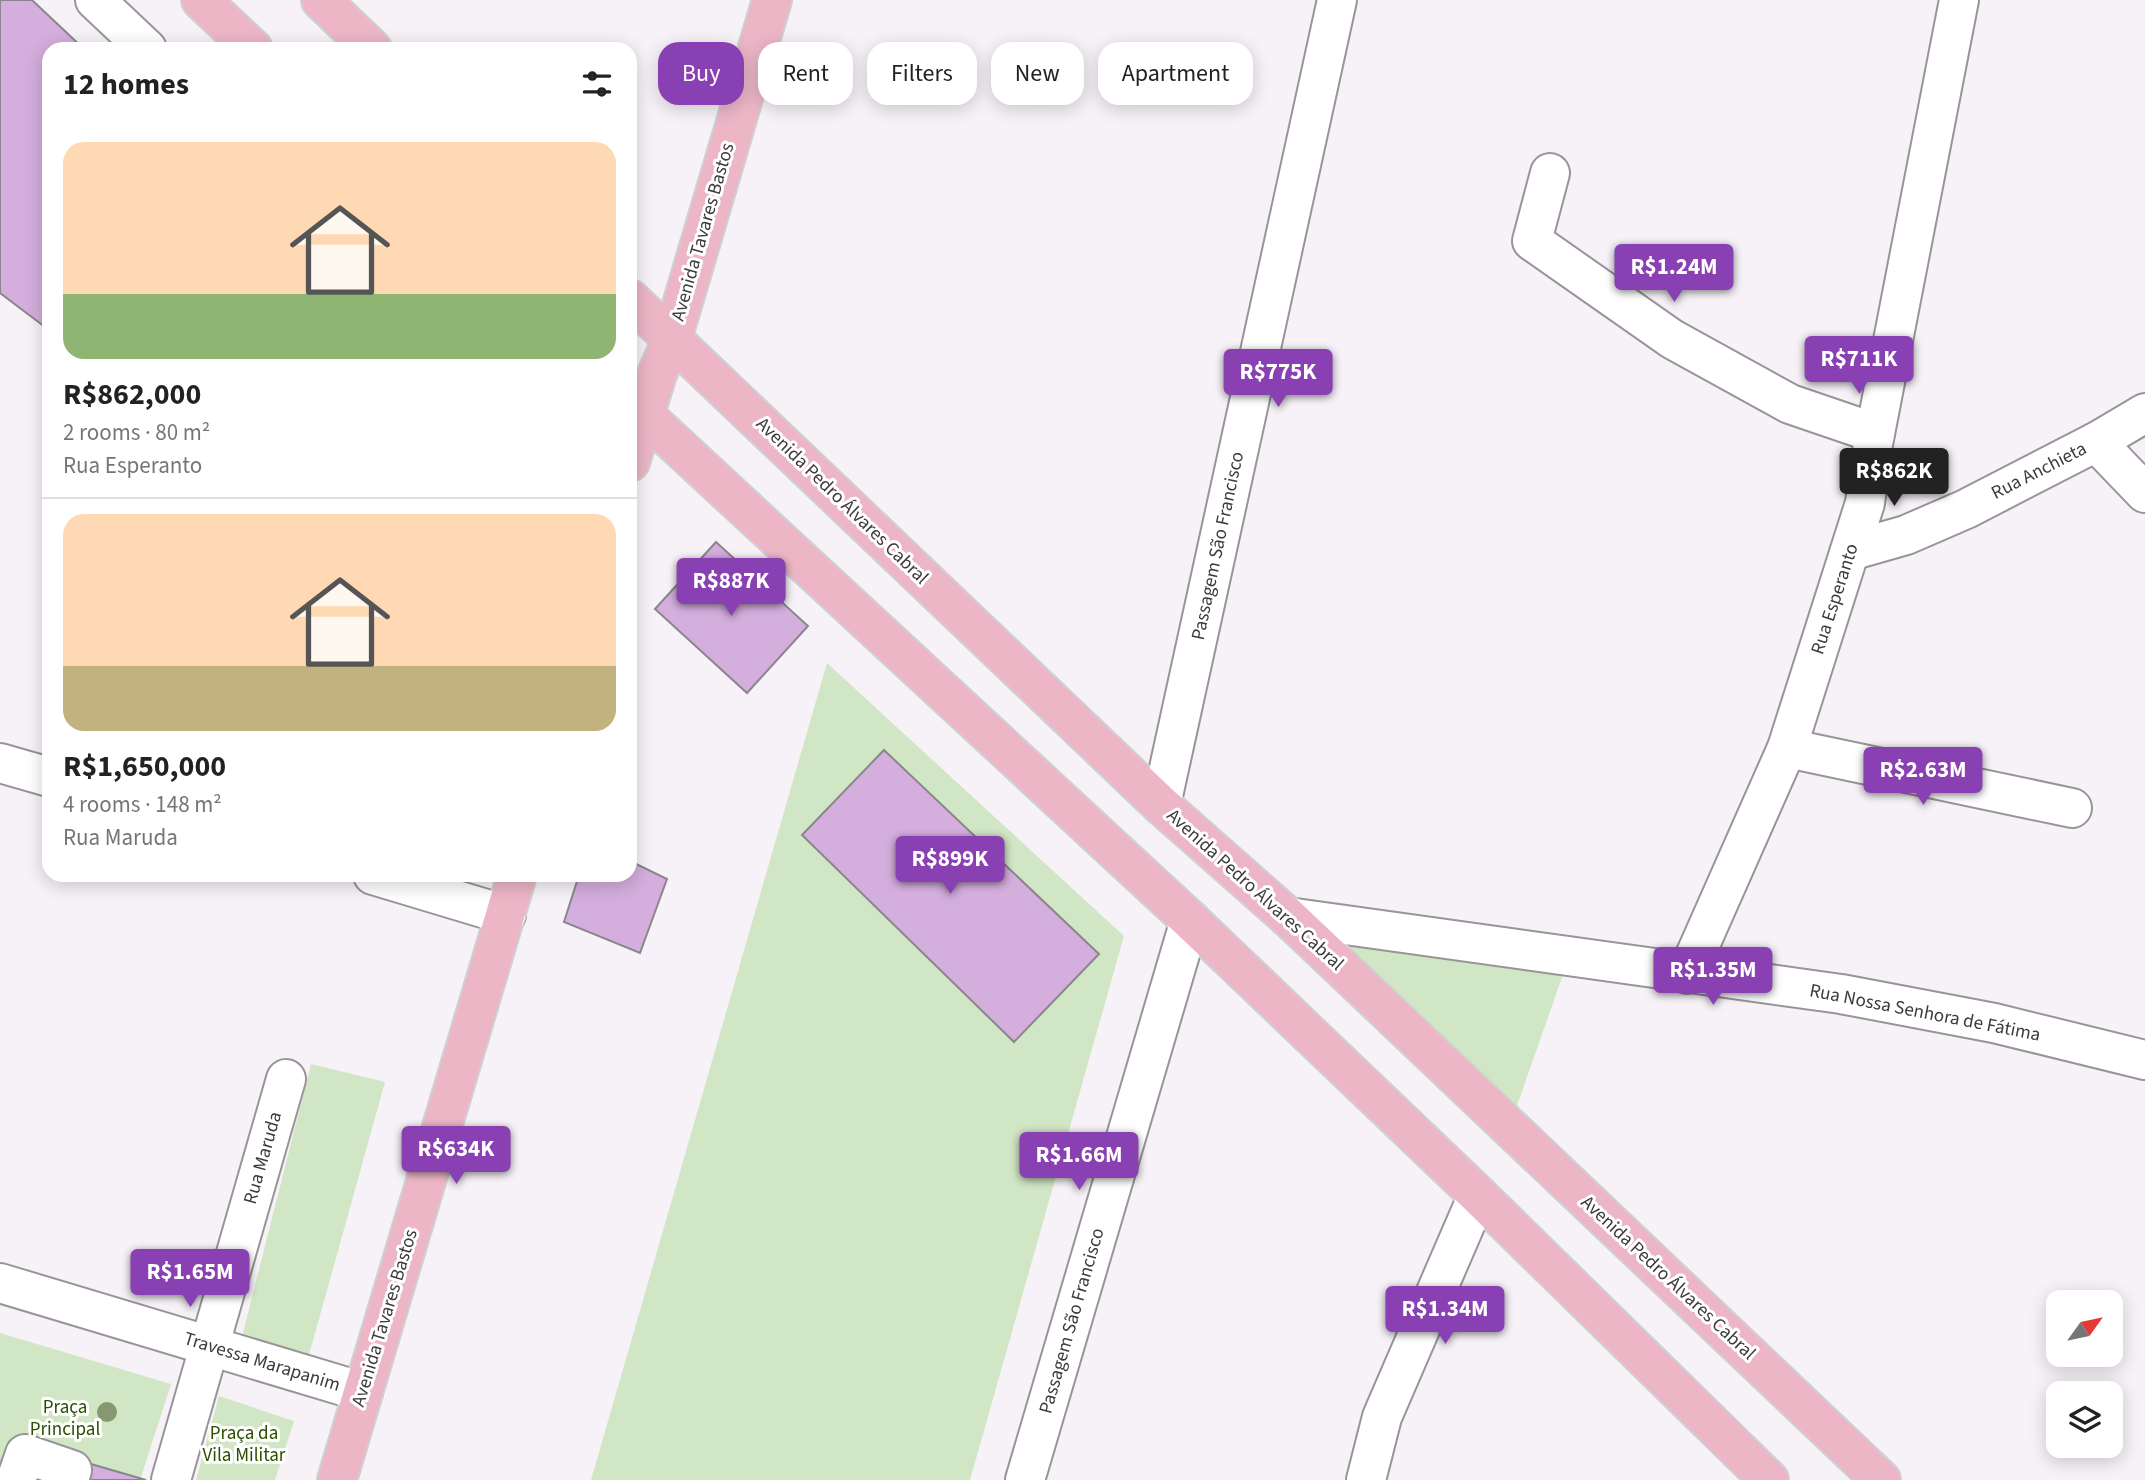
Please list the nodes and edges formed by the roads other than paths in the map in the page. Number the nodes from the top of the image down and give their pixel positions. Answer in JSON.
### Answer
{"nodes":[{"id":1,"x":95,"y":0,"type":"edge"},
{"id":2,"x":201,"y":0,"type":"edge"},
{"id":3,"x":321,"y":0,"type":"edge"},
{"id":4,"x":772,"y":0,"type":"edge"},
{"id":5,"x":1337,"y":0,"type":"edge"},
{"id":6,"x":1959,"y":0,"type":"edge"},
{"id":7,"x":140,"y":42,"type":"edge"},
{"id":8,"x":246,"y":42,"type":"edge"},
{"id":9,"x":365,"y":42,"type":"edge"},
{"id":10,"x":1550,"y":173,"type":"dead end"},
{"id":11,"x":637,"y":306,"type":"edge"},
{"id":12,"x":672,"y":339,"type":"junction"},
{"id":13,"x":637,"y":408,"type":"edge"},
{"id":14,"x":2145,"y":413,"type":"edge"},
{"id":15,"x":1875,"y":433,"type":"junction"},
{"id":16,"x":2096,"y":442,"type":"junction"},
{"id":17,"x":2145,"y":493,"type":"edge"},
{"id":18,"x":1850,"y":551,"type":"junction"},
{"id":19,"x":1787,"y":748,"type":"junction"},
{"id":20,"x":0,"y":763,"type":"edge"},
{"id":21,"x":42,"y":775,"type":"edge"},
{"id":22,"x":1161,"y":805,"type":"junction"},
{"id":23,"x":2072,"y":808,"type":"dead end"},
{"id":24,"x":396,"y":882,"type":"edge"},
{"id":25,"x":515,"y":882,"type":"edge"},
{"id":26,"x":506,"y":915,"type":"junction"},
{"id":27,"x":1288,"y":918,"type":"junction"},
{"id":28,"x":1190,"y":920,"type":"junction"},
{"id":29,"x":1687,"y":974,"type":"junction"},
{"id":30,"x":2145,"y":1060,"type":"edge"},
{"id":31,"x":286,"y":1079,"type":"dead end"},
{"id":32,"x":1478,"y":1195,"type":"junction"},
{"id":33,"x":0,"y":1283,"type":"edge"},
{"id":34,"x":209,"y":1346,"type":"junction"},
{"id":35,"x":363,"y":1392,"type":"junction"},
{"id":36,"x":16,"y":1480,"type":"edge"},
{"id":37,"x":69,"y":1480,"type":"edge"},
{"id":38,"x":171,"y":1480,"type":"edge"},
{"id":39,"x":337,"y":1480,"type":"edge"},
{"id":40,"x":1025,"y":1480,"type":"edge"},
{"id":41,"x":1366,"y":1480,"type":"edge"},
{"id":42,"x":1769,"y":1480,"type":"edge"},
{"id":43,"x":1881,"y":1480,"type":"edge"}],
"edges":[{"from":1,"to":7,"type":"street"},
{"from":2,"to":8,"type":"main road"},
{"from":3,"to":9,"type":"main road"},
{"from":4,"to":12,"type":"main road","name":"Avenida Tavares Bastos"},
{"from":5,"to":22,"type":"street","name":"Passagem São Francisco"},
{"from":6,"to":15,"type":"street","name":"Rua Esperanto"},
{"from":10,"to":15,"type":"street"},
{"from":11,"to":12,"type":"main road","name":"Avenida Pedro Álvares Cabral"},
{"from":12,"to":13,"type":"main road","name":"Avenida Tavares Bastos"},
{"from":12,"to":22,"type":"main road","name":"Avenida Pedro Álvares Cabral"},
{"from":13,"to":28,"type":"main road"},
{"from":14,"to":16,"type":"street","name":"Rua Anchieta"},
{"from":15,"to":18,"type":"street","name":"Rua Esperanto"},
{"from":16,"to":17,"type":"street"},
{"from":16,"to":18,"type":"street","name":"Rua Anchieta"},
{"from":18,"to":19,"type":"street","name":"Rua Esperanto"},
{"from":19,"to":23,"type":"street"},
{"from":19,"to":29,"type":"street","name":"Rua Esperanto"},
{"from":20,"to":21,"type":"street"},
{"from":22,"to":27,"type":"main road","name":"Avenida Pedro Álvares Cabral"},
{"from":24,"to":26,"type":"street"},
{"from":25,"to":26,"type":"main road","name":"Avenida Tavares Bastos"},
{"from":26,"to":35,"type":"main road","name":"Avenida Tavares Bastos"},
{"from":27,"to":29,"type":"street","name":"Rua Nossa Senhora de Fátima"},
{"from":27,"to":43,"type":"main road","name":"Avenida Pedro Álvares Cabral"},
{"from":28,"to":32,"type":"main road"},
{"from":28,"to":40,"type":"street","name":"Passagem São Francisco"},
{"from":29,"to":30,"type":"street","name":"Rua Nossa Senhora de Fátima"},
{"from":31,"to":34,"type":"street","name":"Rua Maruda"},
{"from":32,"to":41,"type":"street"},
{"from":32,"to":42,"type":"main road"},
{"from":33,"to":34,"type":"street","name":"Travessa Marapanim"},
{"from":34,"to":35,"type":"street","name":"Travessa Marapanim"},
{"from":34,"to":38,"type":"street","name":"Rua Maruda"},
{"from":35,"to":39,"type":"main road","name":"Avenida Tavares Bastos"},
{"from":36,"to":37,"type":"street"}]}
